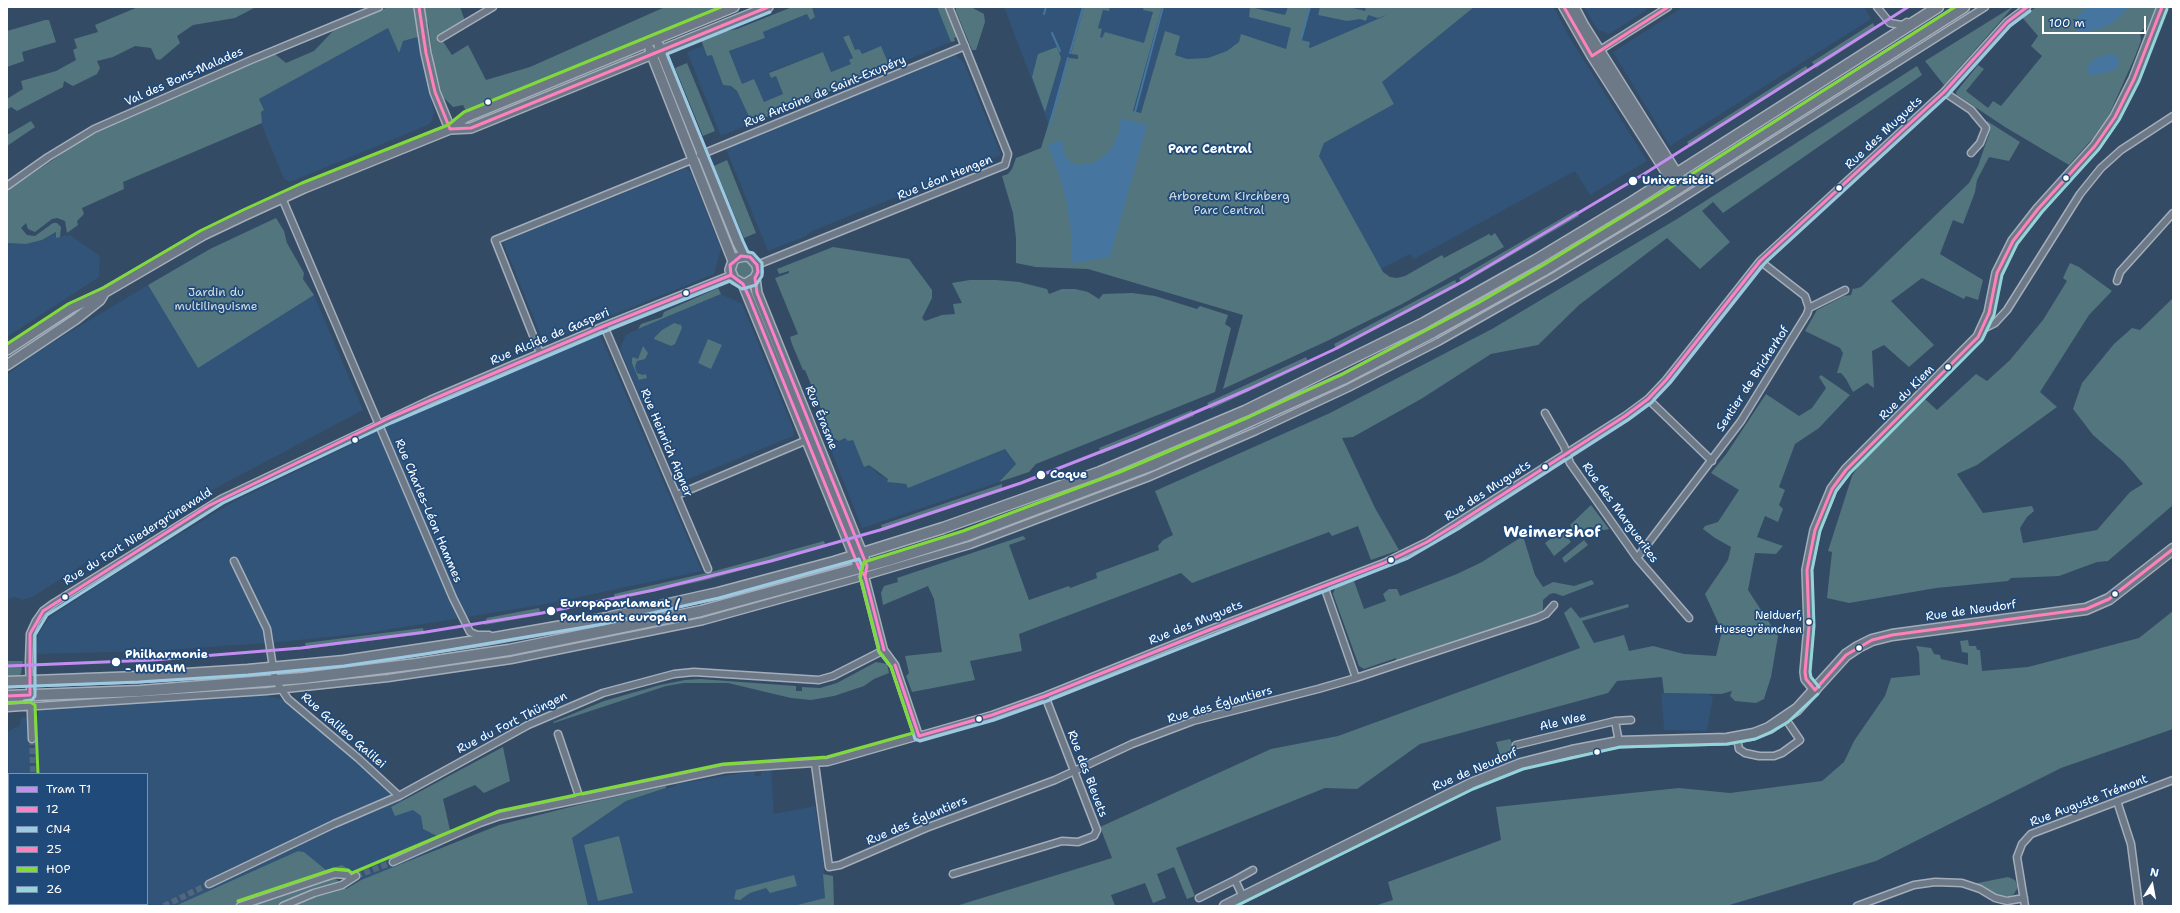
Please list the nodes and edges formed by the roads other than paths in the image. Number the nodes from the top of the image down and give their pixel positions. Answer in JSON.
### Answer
{"nodes":[{"id":1,"x":379,"y":7,"type":"edge"},
{"id":2,"x":419,"y":7,"type":"edge"},
{"id":3,"x":493,"y":7,"type":"edge"},
{"id":4,"x":734,"y":7,"type":"edge"},
{"id":5,"x":768,"y":7,"type":"edge"},
{"id":6,"x":949,"y":7,"type":"edge"},
{"id":7,"x":1564,"y":7,"type":"edge"},
{"id":8,"x":1574,"y":7,"type":"edge"},
{"id":9,"x":1668,"y":7,"type":"edge"},
{"id":10,"x":1877,"y":7,"type":"edge"},
{"id":11,"x":1930,"y":7,"type":"edge"},
{"id":12,"x":1938,"y":7,"type":"edge"},
{"id":13,"x":1964,"y":7,"type":"edge"},
{"id":14,"x":1985,"y":7,"type":"edge"},
{"id":15,"x":2026,"y":7,"type":"edge"},
{"id":16,"x":2162,"y":7,"type":"edge"},
{"id":17,"x":441,"y":38,"type":"dead end"},
{"id":18,"x":656,"y":39,"type":"junction"},
{"id":19,"x":647,"y":43,"type":"junction"},
{"id":20,"x":965,"y":46,"type":"junction"},
{"id":21,"x":661,"y":50,"type":"junction"},
{"id":22,"x":1596,"y":53,"type":"junction"},
{"id":23,"x":652,"y":54,"type":"junction"},
{"id":24,"x":1944,"y":92,"type":"junction"},
{"id":25,"x":2173,"y":116,"type":"edge"},
{"id":26,"x":450,"y":129,"type":"junction"},
{"id":27,"x":1971,"y":153,"type":"dead end"},
{"id":28,"x":702,"y":154,"type":"junction"},
{"id":29,"x":693,"y":158,"type":"junction"},
{"id":30,"x":1673,"y":175,"type":"junction"},
{"id":31,"x":7,"y":186,"type":"edge"},
{"id":32,"x":1681,"y":187,"type":"junction"},
{"id":33,"x":282,"y":198,"type":"junction"},
{"id":34,"x":2173,"y":213,"type":"edge"},
{"id":35,"x":745,"y":256,"type":"junction"},
{"id":36,"x":733,"y":261,"type":"junction"},
{"id":37,"x":1760,"y":262,"type":"junction"},
{"id":38,"x":757,"y":265,"type":"junction"},
{"id":39,"x":731,"y":275,"type":"junction"},
{"id":40,"x":755,"y":278,"type":"junction"},
{"id":41,"x":2116,"y":281,"type":"dead end"},
{"id":42,"x":743,"y":284,"type":"junction"},
{"id":43,"x":1845,"y":290,"type":"dead end"},
{"id":44,"x":105,"y":292,"type":"junction"},
{"id":45,"x":1809,"y":308,"type":"junction"},
{"id":46,"x":604,"y":326,"type":"junction"},
{"id":47,"x":1983,"y":329,"type":"junction"},
{"id":48,"x":7,"y":350,"type":"edge"},
{"id":49,"x":540,"y":353,"type":"junction"},
{"id":50,"x":7,"y":365,"type":"edge"},
{"id":51,"x":1346,"y":383,"type":"junction"},
{"id":52,"x":1648,"y":399,"type":"junction"},
{"id":53,"x":1545,"y":413,"type":"dead end"},
{"id":54,"x":379,"y":423,"type":"junction"},
{"id":55,"x":808,"y":440,"type":"junction"},
{"id":56,"x":1567,"y":453,"type":"junction"},
{"id":57,"x":1712,"y":461,"type":"junction"},
{"id":58,"x":677,"y":495,"type":"junction"},
{"id":59,"x":2173,"y":549,"type":"edge"},
{"id":60,"x":914,"y":552,"type":"junction"},
{"id":61,"x":858,"y":554,"type":"junction"},
{"id":62,"x":933,"y":556,"type":"junction"},
{"id":63,"x":1637,"y":558,"type":"junction"},
{"id":64,"x":234,"y":561,"type":"dead end"},
{"id":65,"x":708,"y":569,"type":"dead end"},
{"id":66,"x":864,"y":570,"type":"junction"},
{"id":67,"x":1324,"y":586,"type":"junction"},
{"id":68,"x":736,"y":602,"type":"junction"},
{"id":69,"x":1554,"y":605,"type":"dead end"},
{"id":70,"x":745,"y":609,"type":"junction"},
{"id":71,"x":1689,"y":618,"type":"dead end"},
{"id":72,"x":541,"y":630,"type":"junction"},
{"id":73,"x":884,"y":650,"type":"junction"},
{"id":74,"x":510,"y":655,"type":"junction"},
{"id":75,"x":274,"y":668,"type":"junction"},
{"id":76,"x":1356,"y":678,"type":"junction"},
{"id":77,"x":276,"y":680,"type":"junction"},
{"id":78,"x":29,"y":681,"type":"junction"},
{"id":79,"x":7,"y":682,"type":"edge"},
{"id":80,"x":237,"y":684,"type":"junction"},
{"id":81,"x":282,"y":690,"type":"junction"},
{"id":82,"x":1815,"y":690,"type":"junction"},
{"id":83,"x":7,"y":696,"type":"edge"},
{"id":84,"x":30,"y":696,"type":"junction"},
{"id":85,"x":1044,"y":696,"type":"junction"},
{"id":86,"x":208,"y":697,"type":"junction"},
{"id":87,"x":30,"y":707,"type":"junction"},
{"id":88,"x":7,"y":708,"type":"edge"},
{"id":89,"x":1785,"y":718,"type":"junction"},
{"id":90,"x":1631,"y":720,"type":"dead end"},
{"id":91,"x":1615,"y":721,"type":"junction"},
{"id":92,"x":558,"y":734,"type":"dead end"},
{"id":93,"x":919,"y":736,"type":"junction"},
{"id":94,"x":1737,"y":738,"type":"junction"},
{"id":95,"x":32,"y":739,"type":"tunnel mouth"},
{"id":96,"x":1619,"y":742,"type":"junction"},
{"id":97,"x":1516,"y":745,"type":"dead end"},
{"id":98,"x":815,"y":764,"type":"junction"},
{"id":99,"x":1074,"y":771,"type":"junction"},
{"id":100,"x":2173,"y":780,"type":"edge"},
{"id":101,"x":399,"y":796,"type":"junction"},
{"id":102,"x":580,"y":799,"type":"junction"},
{"id":103,"x":2117,"y":801,"type":"junction"},
{"id":104,"x":393,"y":862,"type":"tunnel mouth"},
{"id":105,"x":1254,"y":870,"type":"dead end"},
{"id":106,"x":954,"y":874,"type":"dead end"},
{"id":107,"x":1235,"y":880,"type":"junction"},
{"id":108,"x":209,"y":884,"type":"tunnel mouth"},
{"id":109,"x":1243,"y":897,"type":"junction"},
{"id":110,"x":1199,"y":898,"type":"dead end"},
{"id":111,"x":2024,"y":898,"type":"junction"},
{"id":112,"x":240,"y":906,"type":"edge"},
{"id":113,"x":283,"y":906,"type":"edge"},
{"id":114,"x":1225,"y":906,"type":"edge"},
{"id":115,"x":1857,"y":906,"type":"edge"},
{"id":116,"x":2025,"y":906,"type":"edge"},
{"id":117,"x":2139,"y":906,"type":"edge"}],
"edges":[{"from":1,"to":31,"type":"street","name":"Val des Bons-Malades"},
{"from":2,"to":26,"type":"main road"},
{"from":3,"to":17,"type":"street"},
{"from":4,"to":18,"type":"main road"},
{"from":5,"to":21,"type":"main road"},
{"from":6,"to":20,"type":"street","name":"Rue Léon Hengen"},
{"from":7,"to":22,"type":"main road"},
{"from":8,"to":22,"type":"main road"},
{"from":9,"to":22,"type":"street"},
{"from":10,"to":11,"type":"street"},
{"from":12,"to":30,"type":"main road"},
{"from":13,"to":32,"type":"main road"},
{"from":14,"to":51,"type":"street"},
{"from":15,"to":24,"type":"street","name":"Rue des Muguets"},
{"from":16,"to":47,"type":"main road","name":"Rue du Kiem"},
{"from":18,"to":19,"type":"main road"},
{"from":18,"to":21,"type":"main road"},
{"from":19,"to":23,"type":"main road"},
{"from":19,"to":26,"type":"main road"},
{"from":20,"to":28,"type":"street","name":"Rue Antoine de Saint-Exupéry"},
{"from":20,"to":38,"type":"street","name":"Rue Léon Hengen"},
{"from":21,"to":23,"type":"main road"},
{"from":21,"to":28,"type":"main road"},
{"from":22,"to":30,"type":"main road"},
{"from":23,"to":26,"type":"main road"},
{"from":23,"to":29,"type":"main road"},
{"from":24,"to":27,"type":"street"},
{"from":24,"to":37,"type":"street","name":"Rue des Muguets"},
{"from":25,"to":47,"type":"street"},
{"from":26,"to":33,"type":"main road"},
{"from":28,"to":29,"type":"street","name":"Rue Antoine de Saint-Exupéry"},
{"from":28,"to":35,"type":"main road"},
{"from":29,"to":36,"type":"main road"},
{"from":29,"to":49,"type":"street","name":"Rue Antoine de Saint-Exupéry"},
{"from":30,"to":32,"type":"main road"},
{"from":30,"to":61,"type":"main road"},
{"from":32,"to":51,"type":"main road"},
{"from":33,"to":44,"type":"main road"},
{"from":33,"to":54,"type":"street","name":"Rue Charles-Léon Hammes"},
{"from":34,"to":41,"type":"street"},
{"from":35,"to":36,"type":"main road"},
{"from":35,"to":38,"type":"main road"},
{"from":36,"to":39,"type":"main road"},
{"from":37,"to":45,"type":"street"},
{"from":37,"to":52,"type":"street","name":"Rue des Muguets"},
{"from":38,"to":40,"type":"main road","name":"Rue Érasme"},
{"from":39,"to":42,"type":"main road"},
{"from":39,"to":46,"type":"street","name":"Rue Alcide de Gasperi"},
{"from":40,"to":42,"type":"main road"},
{"from":40,"to":61,"type":"main road","name":"Rue Érasme"},
{"from":42,"to":55,"type":"main road","name":"Rue Érasme"},
{"from":43,"to":45,"type":"street"},
{"from":44,"to":48,"type":"main road"},
{"from":44,"to":50,"type":"main road"},
{"from":45,"to":57,"type":"street","name":"Sentier de Bricherhof"},
{"from":46,"to":49,"type":"street","name":"Rue Alcide de Gasperi"},
{"from":46,"to":58,"type":"street","name":"Rue Heinrich Aigner"},
{"from":47,"to":82,"type":"main road","name":"Rue du Kiem"},
{"from":49,"to":54,"type":"street","name":"Rue Alcide de Gasperi"},
{"from":51,"to":60,"type":"main road"},
{"from":51,"to":62,"type":"street"},
{"from":52,"to":56,"type":"street","name":"Rue des Muguets"},
{"from":52,"to":57,"type":"street"},
{"from":53,"to":56,"type":"street","name":"Rue des Marguerites"},
{"from":54,"to":72,"type":"street","name":"Rue Charles-Léon Hammes"},
{"from":54,"to":78,"type":"street","name":"Rue du Fort Niedergrünewald"},
{"from":55,"to":58,"type":"street"},
{"from":55,"to":61,"type":"main road","name":"Rue Érasme"},
{"from":56,"to":63,"type":"street","name":"Rue des Marguerites"},
{"from":56,"to":67,"type":"street","name":"Rue des Muguets"},
{"from":57,"to":63,"type":"street","name":"Sentier de Bricherhof"},
{"from":58,"to":65,"type":"street","name":"Rue Heinrich Aigner"},
{"from":59,"to":82,"type":"main road","name":"Rue de Neudorf"},
{"from":60,"to":62,"type":"street"},
{"from":60,"to":66,"type":"main road"},
{"from":61,"to":66,"type":"main road","name":"Rue Érasme"},
{"from":61,"to":72,"type":"main road"},
{"from":62,"to":66,"type":"street"},
{"from":63,"to":71,"type":"street","name":"Rue des Marguerites"},
{"from":64,"to":75,"type":"street"},
{"from":66,"to":68,"type":"main road"},
{"from":66,"to":70,"type":"street"},
{"from":66,"to":73,"type":"street"},
{"from":67,"to":76,"type":"street"},
{"from":67,"to":85,"type":"street","name":"Rue des Muguets"},
{"from":68,"to":70,"type":"street"},
{"from":68,"to":74,"type":"main road"},
{"from":69,"to":76,"type":"street","name":"Rue des Églantiers"},
{"from":70,"to":74,"type":"street"},
{"from":72,"to":75,"type":"main road"},
{"from":73,"to":93,"type":"street"},
{"from":73,"to":101,"type":"street","name":"Rue du Fort Thüngen"},
{"from":74,"to":77,"type":"main road"},
{"from":74,"to":81,"type":"street"},
{"from":75,"to":77,"type":"street"},
{"from":75,"to":78,"type":"main road"},
{"from":76,"to":99,"type":"street","name":"Rue des Églantiers"},
{"from":77,"to":80,"type":"main road"},
{"from":77,"to":81,"type":"street","name":"Rue Galileo Galilei"},
{"from":78,"to":79,"type":"main road"},
{"from":78,"to":84,"type":"street","name":"Rue du Fort Niedergrünewald"},
{"from":80,"to":84,"type":"main road"},
{"from":80,"to":86,"type":"street"},
{"from":81,"to":86,"type":"street"},
{"from":81,"to":101,"type":"street","name":"Rue Galileo Galilei"},
{"from":82,"to":89,"type":"main road","name":"Rue de Neudorf"},
{"from":83,"to":84,"type":"main road"},
{"from":84,"to":87,"type":"street","name":"Rue du Fort Niedergrünewald"},
{"from":85,"to":93,"type":"street","name":"Rue des Muguets"},
{"from":85,"to":99,"type":"street","name":"Rue des Bleuets"},
{"from":86,"to":87,"type":"street"},
{"from":87,"to":88,"type":"street"},
{"from":87,"to":95,"type":"street","name":"Rue du Fort Niedergrünewald"},
{"from":89,"to":94,"type":"main road","name":"Rue de Neudorf"},
{"from":89,"to":94,"type":"street"},
{"from":90,"to":91,"type":"street","name":"Ale Wee"},
{"from":91,"to":96,"type":"street"},
{"from":91,"to":97,"type":"street","name":"Ale Wee"},
{"from":92,"to":102,"type":"street"},
{"from":93,"to":98,"type":"street","name":"Rue des Muguets"},
{"from":94,"to":96,"type":"main road","name":"Rue de Neudorf"},
{"from":96,"to":109,"type":"main road","name":"Rue de Neudorf"},
{"from":98,"to":99,"type":"street","name":"Rue des Églantiers"},
{"from":98,"to":102,"type":"street","name":"Rue des Muguets"},
{"from":99,"to":106,"type":"street","name":"Rue des Bleuets"},
{"from":100,"to":103,"type":"street","name":"Rue Auguste Trémont"},
{"from":101,"to":108,"type":"street","name":"Rue du Fort Thüngen"},
{"from":102,"to":104,"type":"street","name":"Rue des Muguets"},
{"from":103,"to":111,"type":"street","name":"Rue Auguste Trémont"},
{"from":103,"to":117,"type":"street"},
{"from":105,"to":107,"type":"street"},
{"from":107,"to":109,"type":"street"},
{"from":107,"to":110,"type":"street"},
{"from":109,"to":114,"type":"main road","name":"Rue de Neudorf"},
{"from":111,"to":115,"type":"street"},
{"from":111,"to":116,"type":"street","name":"Rue Auguste Trémont"},
{"from":112,"to":113,"type":"street"}]}
